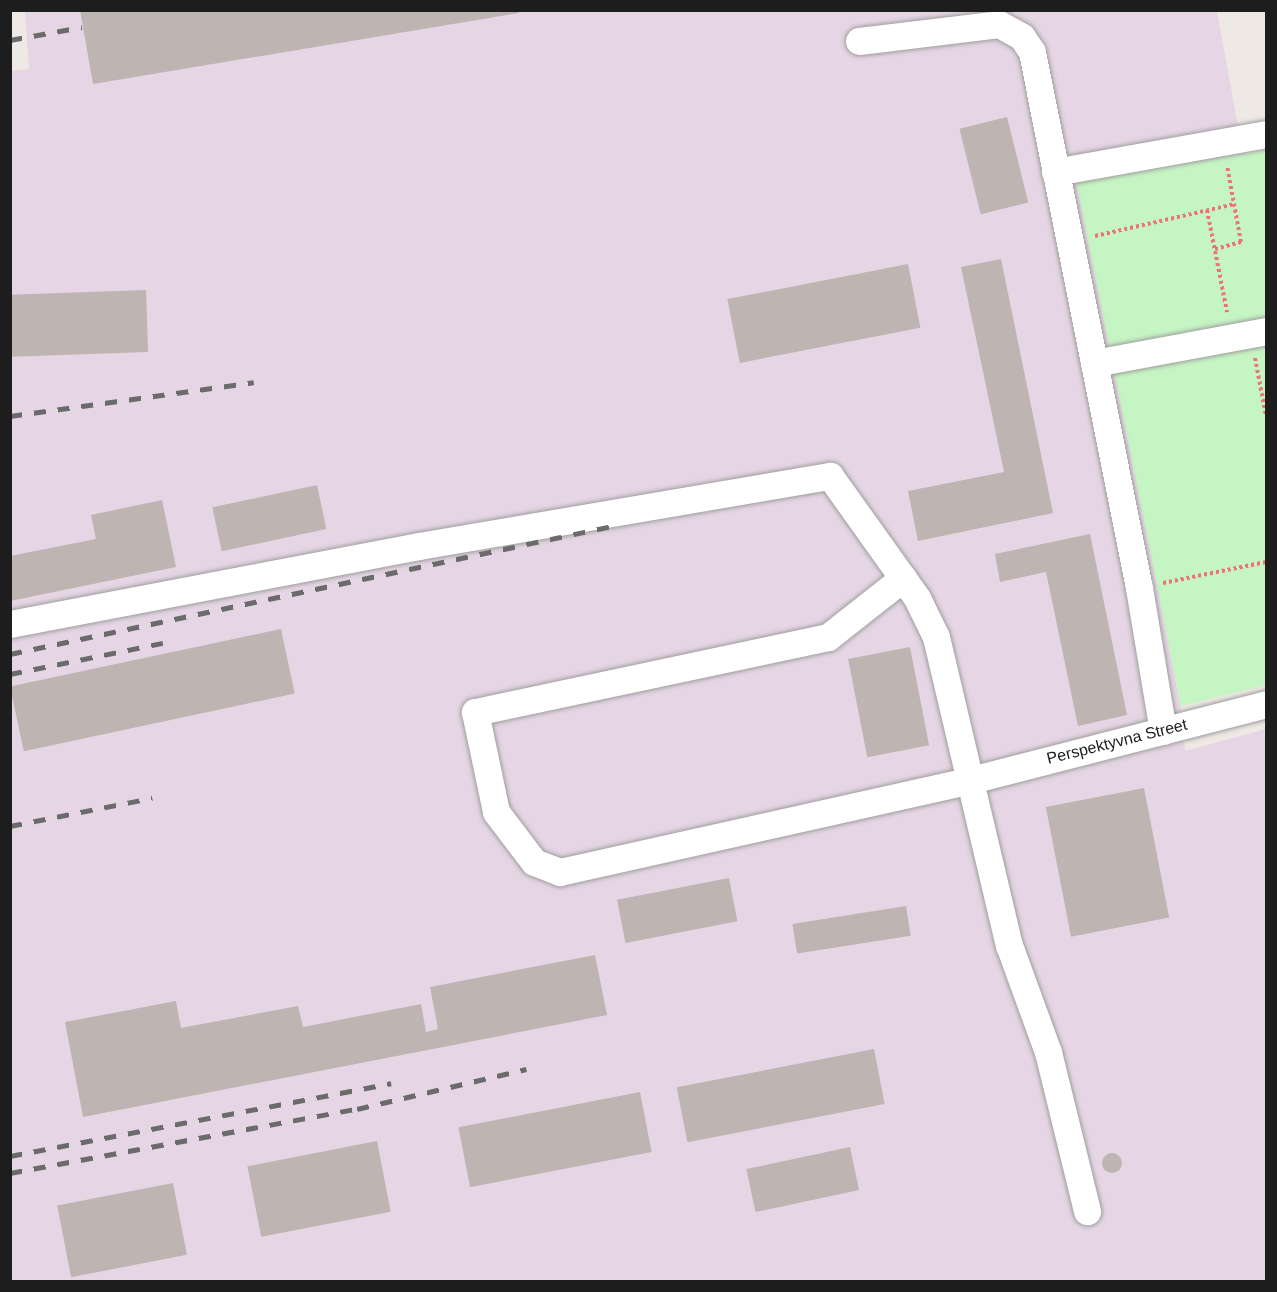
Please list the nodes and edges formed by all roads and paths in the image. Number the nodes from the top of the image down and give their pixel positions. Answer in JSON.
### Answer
{"nodes":[{"id":1,"x":859,"y":41,"type":"dead end"},
{"id":2,"x":1266,"y":134,"type":"edge"},
{"id":3,"x":1223,"y":141,"type":"junction"},
{"id":4,"x":1055,"y":172,"type":"junction"},
{"id":5,"x":1234,"y":204,"type":"junction"},
{"id":6,"x":1207,"y":210,"type":"junction"},
{"id":7,"x":1070,"y":242,"type":"junction"},
{"id":8,"x":1215,"y":249,"type":"junction"},
{"id":9,"x":1249,"y":335,"type":"edge"},
{"id":10,"x":1094,"y":363,"type":"junction"},
{"id":11,"x":1266,"y":416,"type":"edge"},
{"id":12,"x":1266,"y":562,"type":"edge"},
{"id":13,"x":903,"y":578,"type":"junction"},
{"id":14,"x":1139,"y":588,"type":"junction"},
{"id":15,"x":10,"y":624,"type":"edge"},
{"id":16,"x":1266,"y":704,"type":"edge"},
{"id":17,"x":1163,"y":731,"type":"junction"},
{"id":18,"x":968,"y":781,"type":"junction"},
{"id":19,"x":1087,"y":1212,"type":"dead end"}],
"edges":[{"from":1,"to":4,"type":"street"},
{"from":2,"to":3,"type":"street"},
{"from":3,"to":4,"type":"street"},
{"from":3,"to":5,"type":"path"},
{"from":4,"to":7,"type":"street"},
{"from":5,"to":6,"type":"path"},
{"from":5,"to":8,"type":"path"},
{"from":6,"to":7,"type":"path"},
{"from":6,"to":8,"type":"path"},
{"from":7,"to":10,"type":"street"},
{"from":8,"to":9,"type":"path"},
{"from":9,"to":10,"type":"street"},
{"from":9,"to":11,"type":"path"},
{"from":10,"to":14,"type":"street"},
{"from":12,"to":14,"type":"path"},
{"from":13,"to":15,"type":"street"},
{"from":13,"to":18,"type":"street"},
{"from":13,"to":18,"type":"street","name":"Perspektyvna Street"},
{"from":14,"to":17,"type":"street"},
{"from":16,"to":17,"type":"street","name":"Perspektyvna Street"},
{"from":17,"to":18,"type":"street","name":"Perspektyvna Street"},
{"from":18,"to":19,"type":"street"}]}
